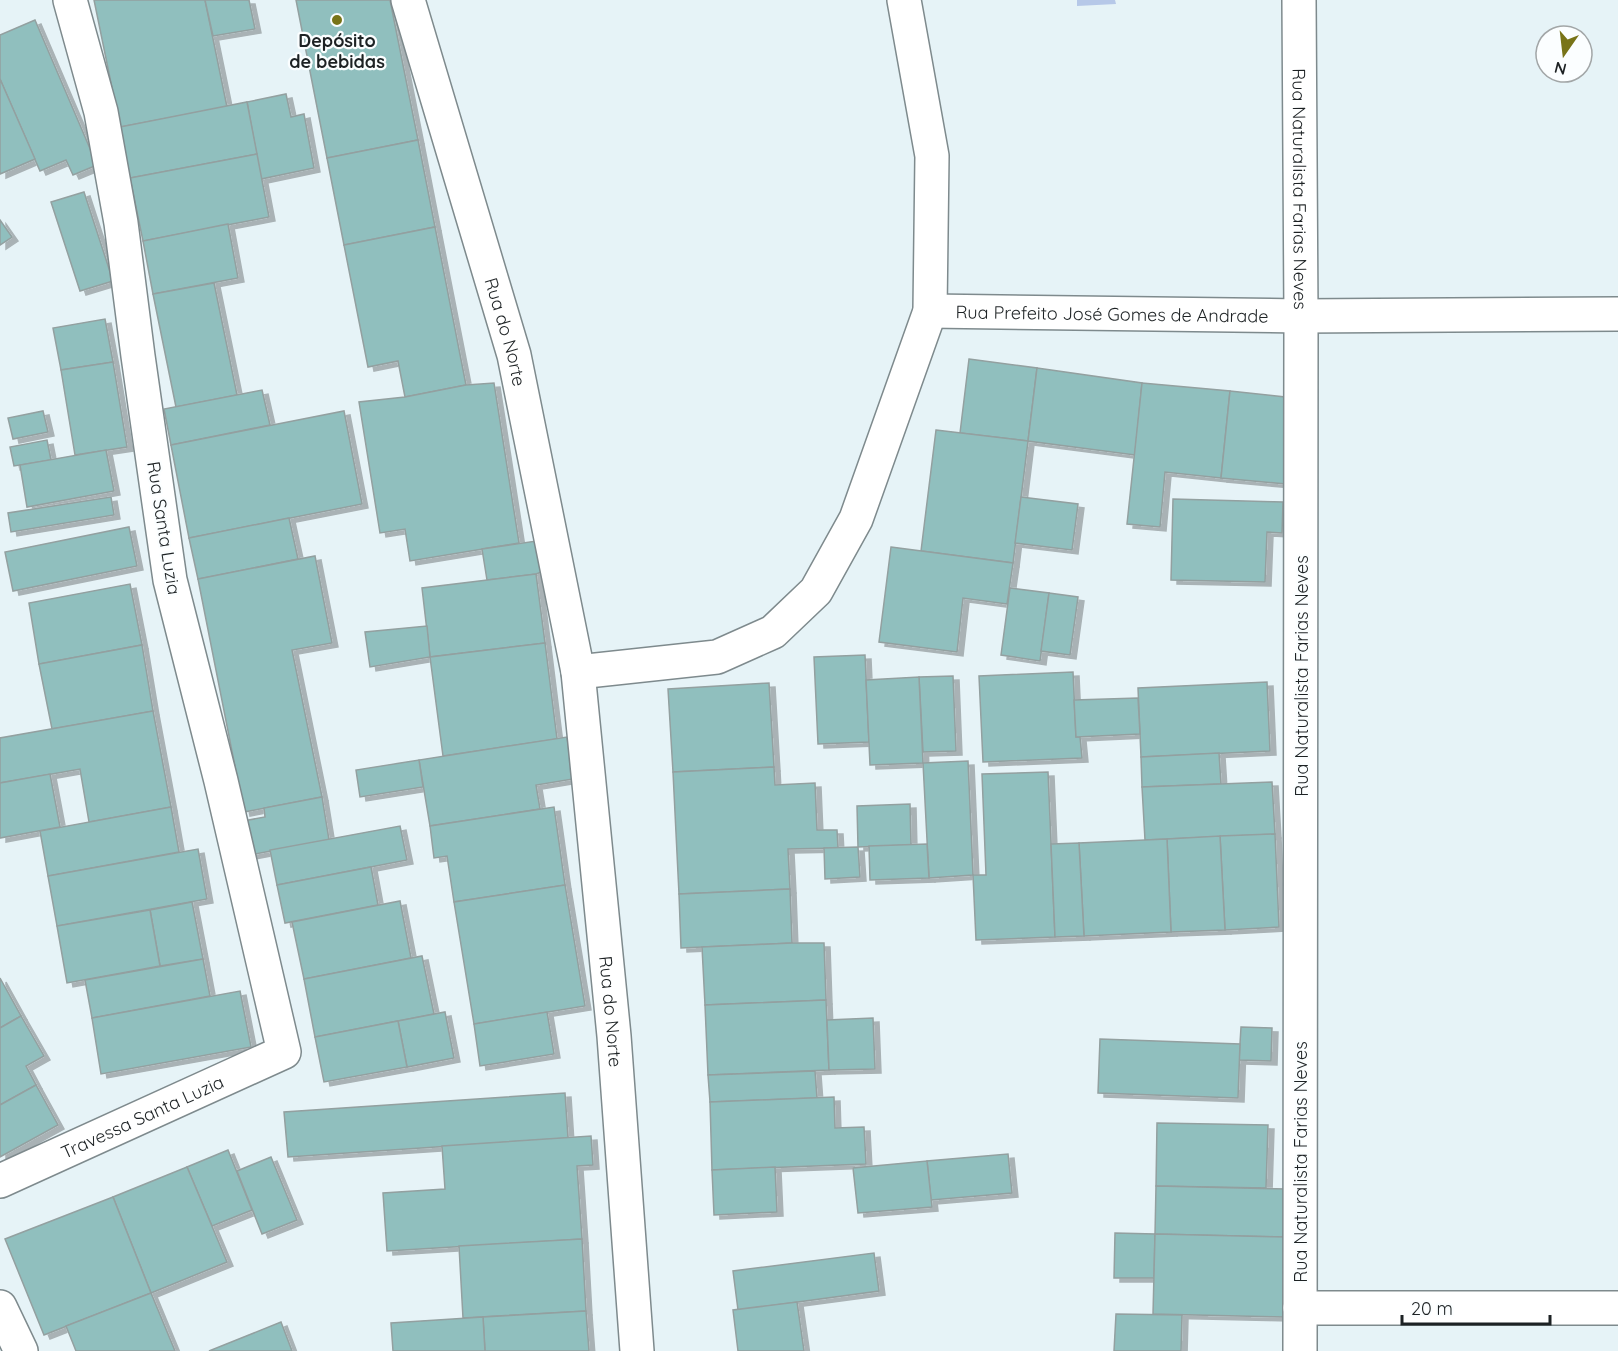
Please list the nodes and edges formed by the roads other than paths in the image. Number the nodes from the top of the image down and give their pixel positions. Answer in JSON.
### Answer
{"nodes":[{"id":1,"x":70,"y":0,"type":"edge"},
{"id":2,"x":408,"y":0,"type":"edge"},
{"id":3,"x":904,"y":0,"type":"edge"},
{"id":4,"x":1299,"y":0,"type":"edge"},
{"id":5,"x":930,"y":311,"type":"junction"},
{"id":6,"x":1618,"y":314,"type":"edge"},
{"id":7,"x":1301,"y":316,"type":"junction"},
{"id":8,"x":578,"y":672,"type":"junction"},
{"id":9,"x":284,"y":1052,"type":"joint"},
{"id":10,"x":0,"y":1181,"type":"edge"},
{"id":11,"x":0,"y":1307,"type":"edge"},
{"id":12,"x":1299,"y":1308,"type":"junction"},
{"id":13,"x":1618,"y":1308,"type":"edge"},
{"id":14,"x":21,"y":1351,"type":"edge"},
{"id":15,"x":637,"y":1351,"type":"edge"},
{"id":16,"x":1300,"y":1351,"type":"edge"}],
"edges":[{"from":1,"to":9,"type":"street","name":"Rua Santa Luzia"},
{"from":2,"to":8,"type":"street","name":"Rua do Norte"},
{"from":3,"to":5,"type":"street"},
{"from":4,"to":7,"type":"street","name":"Rua Naturalista Farias Neves"},
{"from":5,"to":7,"type":"street","name":"Rua Prefeito José Gomes de Andrade"},
{"from":5,"to":8,"type":"street"},
{"from":6,"to":7,"type":"street","name":"Rua Prefeito José Gomes de Andrade"},
{"from":7,"to":12,"type":"street","name":"Rua Naturalista Farias Neves"},
{"from":8,"to":15,"type":"street","name":"Rua do Norte"},
{"from":9,"to":10,"type":"street","name":"Travessa Santa Luzia"},
{"from":11,"to":14,"type":"street"},
{"from":12,"to":13,"type":"street"},
{"from":12,"to":16,"type":"street","name":"Rua Naturalista Farias Neves"}]}
